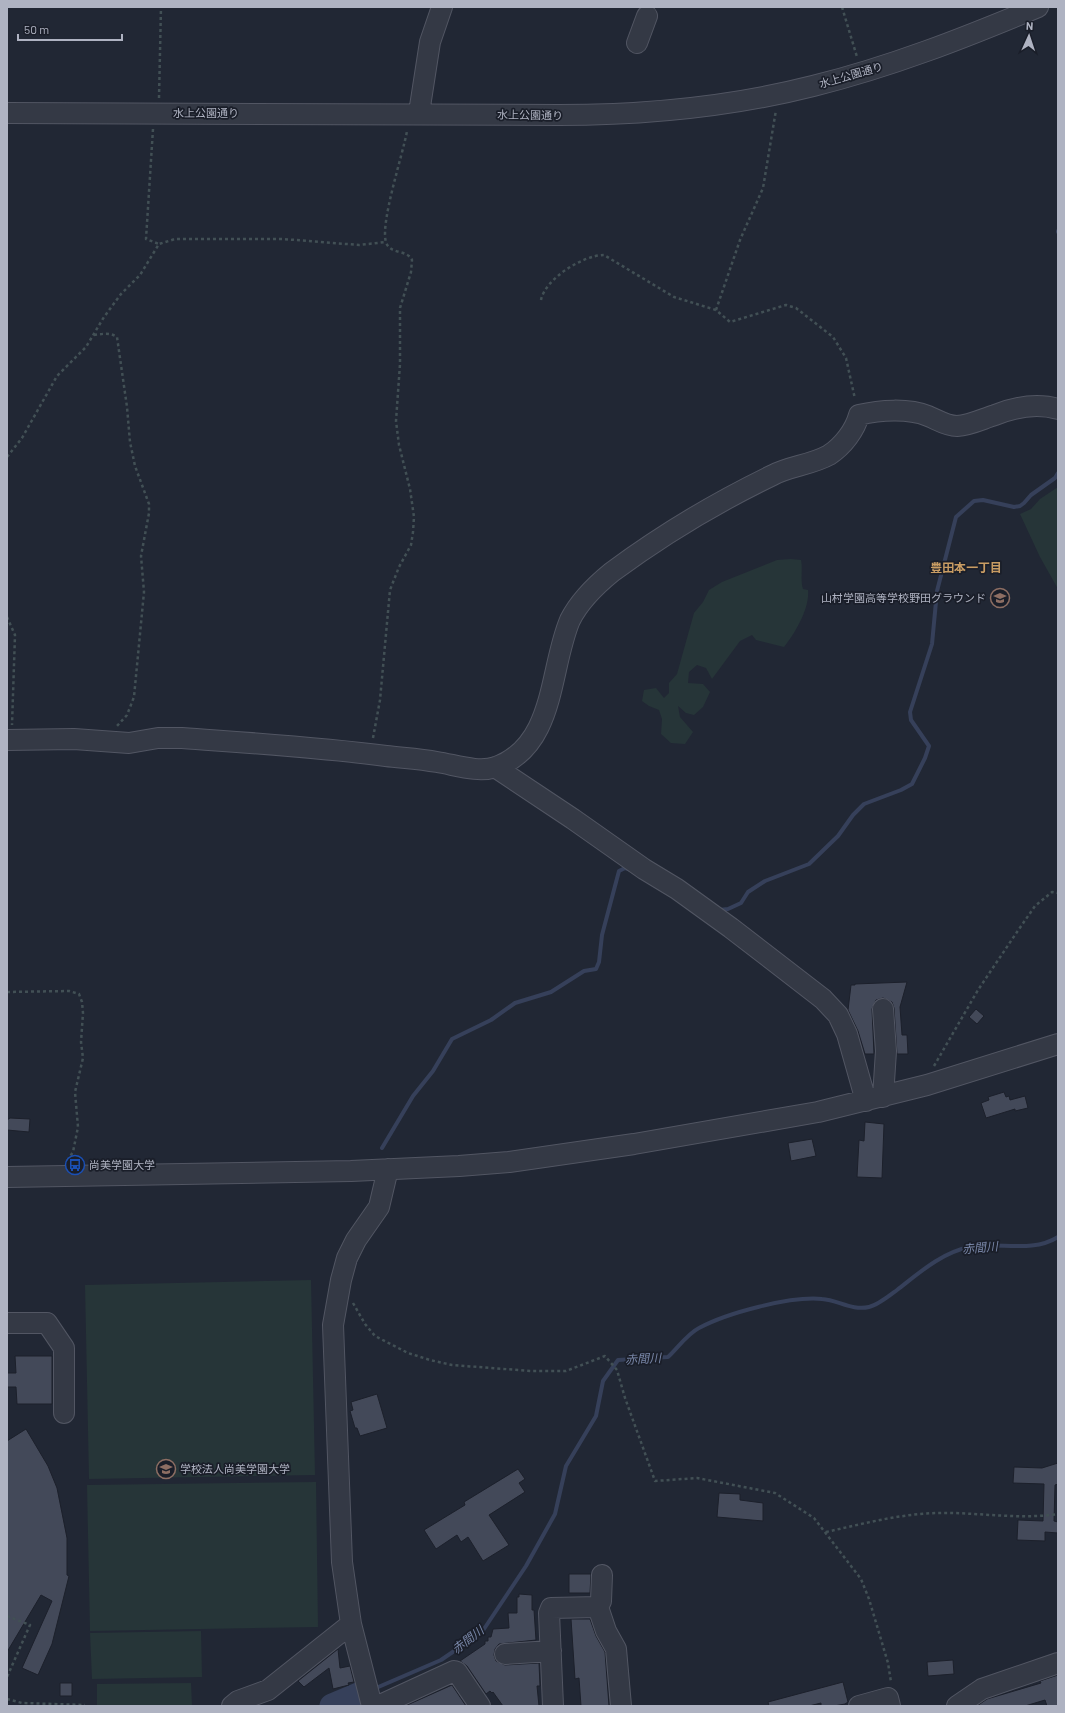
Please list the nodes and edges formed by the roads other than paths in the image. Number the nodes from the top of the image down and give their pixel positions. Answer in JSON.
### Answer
{"nodes":[{"id":1,"x":442,"y":7,"type":"edge"},
{"id":2,"x":1038,"y":7,"type":"edge"},
{"id":3,"x":647,"y":16,"type":"dead end"},
{"id":4,"x":637,"y":43,"type":"dead end"},
{"id":5,"x":7,"y":113,"type":"edge"},
{"id":6,"x":419,"y":113,"type":"junction"},
{"id":7,"x":1058,"y":409,"type":"edge"},
{"id":8,"x":10,"y":733,"type":"edge"},
{"id":9,"x":495,"y":767,"type":"junction"},
{"id":10,"x":883,"y":1009,"type":"dead end"},
{"id":11,"x":1058,"y":1044,"type":"edge"},
{"id":12,"x":875,"y":1099,"type":"junction"},
{"id":13,"x":388,"y":1169,"type":"junction"},
{"id":14,"x":7,"y":1177,"type":"edge"},
{"id":15,"x":7,"y":1323,"type":"edge"},
{"id":16,"x":64,"y":1413,"type":"dead end"},
{"id":17,"x":602,"y":1575,"type":"dead end"},
{"id":18,"x":598,"y":1607,"type":"junction"},
{"id":19,"x":351,"y":1624,"type":"junction"},
{"id":20,"x":551,"y":1651,"type":"junction"},
{"id":21,"x":505,"y":1654,"type":"dead end"},
{"id":22,"x":1058,"y":1663,"type":"edge"},
{"id":23,"x":889,"y":1702,"type":"edge"},
{"id":24,"x":232,"y":1706,"type":"edge"},
{"id":25,"x":372,"y":1706,"type":"edge"},
{"id":26,"x":378,"y":1706,"type":"edge"},
{"id":27,"x":480,"y":1706,"type":"edge"},
{"id":28,"x":553,"y":1706,"type":"edge"},
{"id":29,"x":621,"y":1706,"type":"edge"},
{"id":30,"x":859,"y":1706,"type":"edge"},
{"id":31,"x":957,"y":1706,"type":"edge"}],
"edges":[{"from":1,"to":6,"type":"street"},
{"from":2,"to":6,"type":"street","name":"水上公園通り"},
{"from":3,"to":4,"type":"street"},
{"from":5,"to":6,"type":"street","name":"水上公園通り"},
{"from":7,"to":9,"type":"street"},
{"from":8,"to":9,"type":"street"},
{"from":9,"to":12,"type":"street"},
{"from":10,"to":12,"type":"street"},
{"from":11,"to":12,"type":"street"},
{"from":12,"to":13,"type":"street"},
{"from":13,"to":14,"type":"street"},
{"from":13,"to":19,"type":"street"},
{"from":15,"to":16,"type":"street"},
{"from":17,"to":18,"type":"street"},
{"from":18,"to":20,"type":"street"},
{"from":18,"to":29,"type":"street"},
{"from":19,"to":24,"type":"street"},
{"from":19,"to":25,"type":"street"},
{"from":20,"to":21,"type":"street"},
{"from":20,"to":28,"type":"street"},
{"from":22,"to":31,"type":"street"},
{"from":23,"to":30,"type":"street"},
{"from":26,"to":27,"type":"street"}]}
